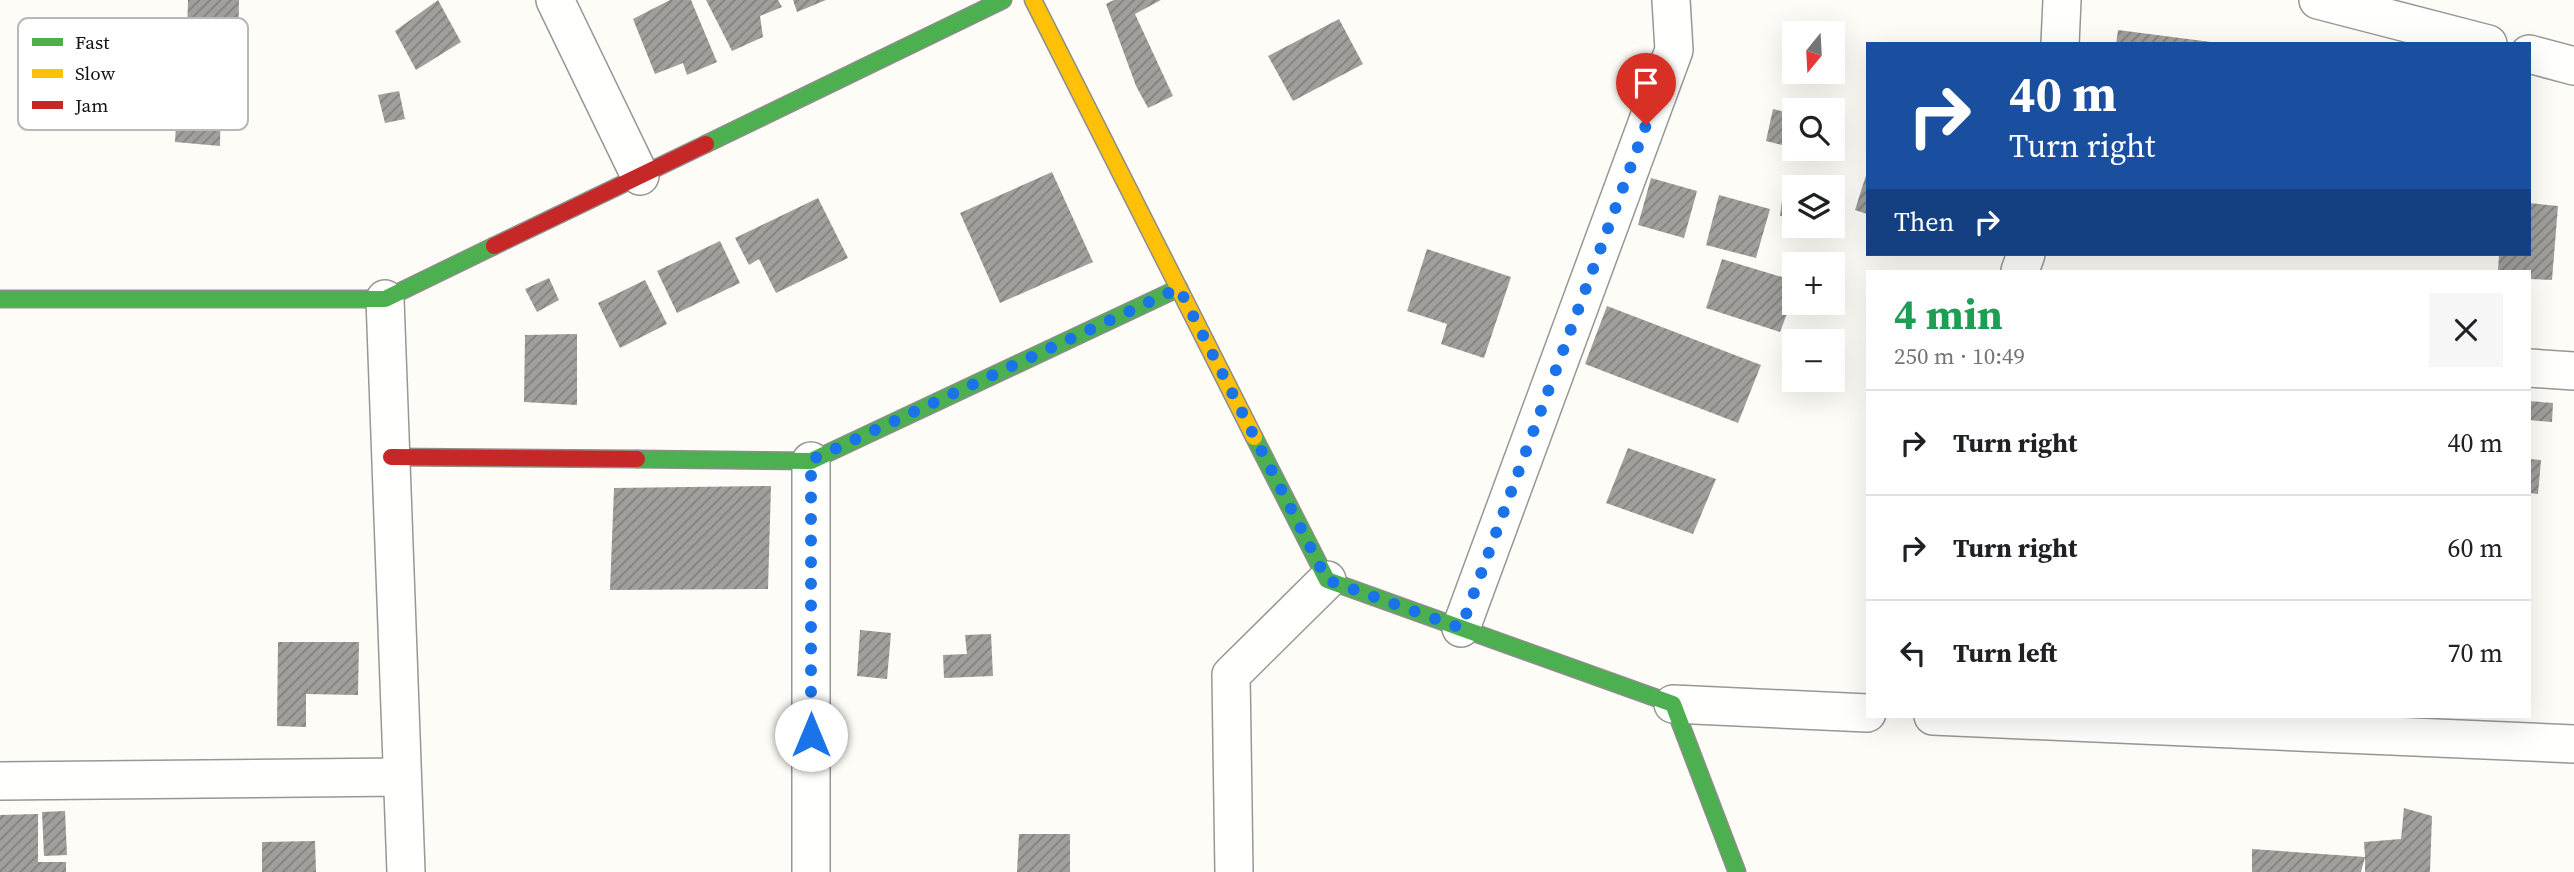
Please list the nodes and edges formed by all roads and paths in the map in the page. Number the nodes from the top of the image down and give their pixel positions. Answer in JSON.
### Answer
{"nodes":[{"id":1,"x":555,"y":0,"type":"edge"},
{"id":2,"x":1003,"y":0,"type":"edge"},
{"id":3,"x":1033,"y":0,"type":"edge"},
{"id":4,"x":1671,"y":0,"type":"edge"},
{"id":5,"x":2062,"y":0,"type":"edge"},
{"id":6,"x":2318,"y":0,"type":"edge"},
{"id":7,"x":2060,"y":42,"type":"edge"},
{"id":8,"x":2480,"y":42,"type":"edge"},
{"id":9,"x":2531,"y":55,"type":"edge"},
{"id":10,"x":2574,"y":66,"type":"edge"},
{"id":11,"x":640,"y":176,"type":"junction"},
{"id":12,"x":1179,"y":288,"type":"junction"},
{"id":13,"x":0,"y":299,"type":"edge"},
{"id":14,"x":385,"y":299,"type":"junction"},
{"id":15,"x":2531,"y":368,"type":"edge"},
{"id":16,"x":2574,"y":371,"type":"edge"},
{"id":17,"x":391,"y":457,"type":"junction"},
{"id":18,"x":811,"y":460,"type":"junction"},
{"id":19,"x":1327,"y":580,"type":"junction"},
{"id":20,"x":1461,"y":628,"type":"junction"},
{"id":21,"x":1673,"y":704,"type":"junction"},
{"id":22,"x":1866,"y":713,"type":"edge"},
{"id":23,"x":1979,"y":718,"type":"edge"},
{"id":24,"x":2574,"y":744,"type":"edge"},
{"id":25,"x":402,"y":777,"type":"junction"},
{"id":26,"x":0,"y":781,"type":"edge"},
{"id":27,"x":405,"y":872,"type":"edge"},
{"id":28,"x":811,"y":872,"type":"edge"},
{"id":29,"x":1234,"y":872,"type":"edge"},
{"id":30,"x":1737,"y":872,"type":"edge"}],
"edges":[{"from":1,"to":11,"type":"street"},
{"from":2,"to":11,"type":"street"},
{"from":3,"to":12,"type":"street"},
{"from":4,"to":20,"type":"street"},
{"from":5,"to":7,"type":"street"},
{"from":6,"to":8,"type":"street"},
{"from":9,"to":10,"type":"street"},
{"from":11,"to":14,"type":"street"},
{"from":12,"to":18,"type":"street"},
{"from":12,"to":19,"type":"street"},
{"from":13,"to":14,"type":"street"},
{"from":14,"to":17,"type":"street"},
{"from":15,"to":16,"type":"street"},
{"from":17,"to":18,"type":"street"},
{"from":17,"to":25,"type":"street"},
{"from":18,"to":28,"type":"street"},
{"from":19,"to":20,"type":"street"},
{"from":19,"to":29,"type":"street"},
{"from":20,"to":21,"type":"street"},
{"from":21,"to":22,"type":"street"},
{"from":21,"to":30,"type":"street"},
{"from":23,"to":24,"type":"street"},
{"from":25,"to":26,"type":"street"},
{"from":25,"to":27,"type":"street"}]}
